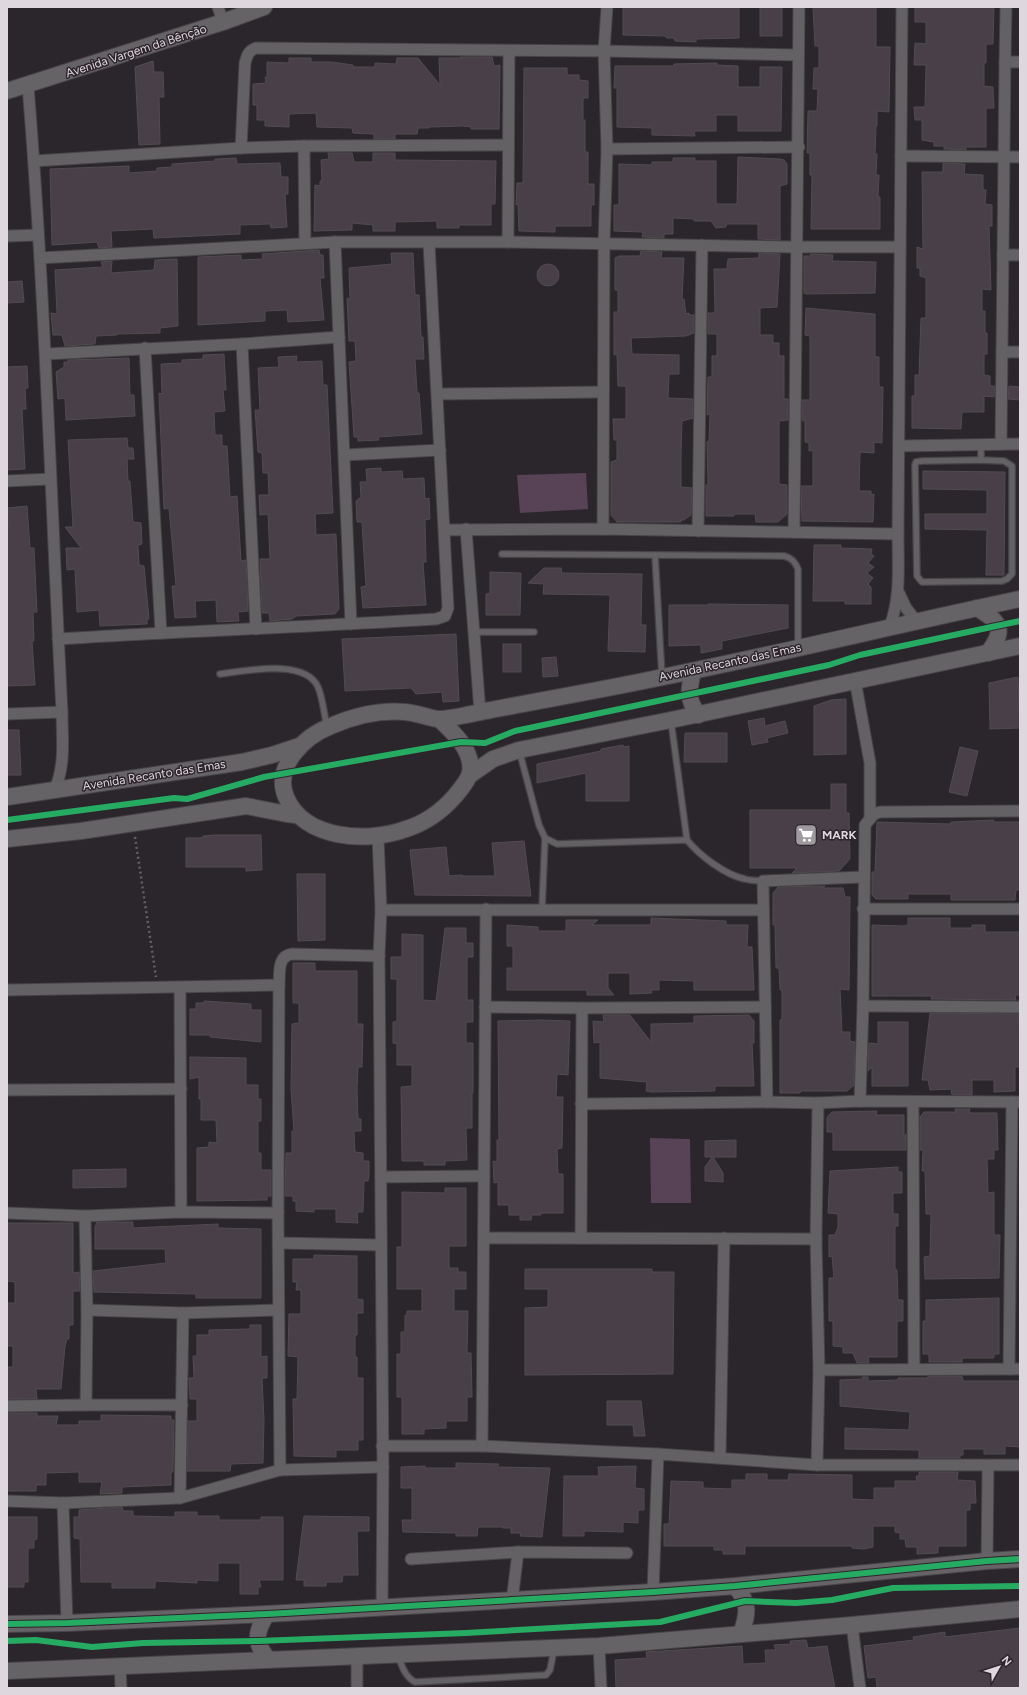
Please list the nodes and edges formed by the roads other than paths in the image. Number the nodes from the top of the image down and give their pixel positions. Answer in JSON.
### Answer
{"nodes":[{"id":1,"x":218,"y":7,"type":"edge"},
{"id":2,"x":607,"y":7,"type":"edge"},
{"id":3,"x":799,"y":7,"type":"edge"},
{"id":4,"x":902,"y":7,"type":"edge"},
{"id":5,"x":1006,"y":7,"type":"edge"},
{"id":6,"x":261,"y":8,"type":"edge"},
{"id":7,"x":223,"y":22,"type":"junction"},
{"id":8,"x":509,"y":51,"type":"junction"},
{"id":9,"x":604,"y":51,"type":"junction"},
{"id":10,"x":798,"y":56,"type":"junction"},
{"id":11,"x":1005,"y":62,"type":"junction"},
{"id":12,"x":1020,"y":62,"type":"edge"},
{"id":13,"x":28,"y":86,"type":"junction"},
{"id":14,"x":7,"y":91,"type":"edge"},
{"id":15,"x":508,"y":145,"type":"junction"},
{"id":16,"x":304,"y":146,"type":"junction"},
{"id":17,"x":798,"y":147,"type":"junction"},
{"id":18,"x":241,"y":148,"type":"junction"},
{"id":19,"x":606,"y":149,"type":"junction"},
{"id":20,"x":901,"y":156,"type":"junction"},
{"id":21,"x":1004,"y":157,"type":"junction"},
{"id":22,"x":1020,"y":157,"type":"edge"},
{"id":23,"x":34,"y":161,"type":"junction"},
{"id":24,"x":38,"y":235,"type":"junction"},
{"id":25,"x":7,"y":236,"type":"edge"},
{"id":26,"x":335,"y":242,"type":"junction"},
{"id":27,"x":508,"y":242,"type":"junction"},
{"id":28,"x":305,"y":243,"type":"junction"},
{"id":29,"x":429,"y":243,"type":"junction"},
{"id":30,"x":604,"y":244,"type":"junction"},
{"id":31,"x":702,"y":245,"type":"junction"},
{"id":32,"x":796,"y":247,"type":"junction"},
{"id":33,"x":900,"y":247,"type":"junction"},
{"id":34,"x":1003,"y":255,"type":"junction"},
{"id":35,"x":1020,"y":255,"type":"edge"},
{"id":36,"x":40,"y":258,"type":"junction"},
{"id":37,"x":339,"y":336,"type":"junction"},
{"id":38,"x":242,"y":344,"type":"junction"},
{"id":39,"x":145,"y":348,"type":"junction"},
{"id":40,"x":1002,"y":352,"type":"junction"},
{"id":41,"x":1020,"y":352,"type":"edge"},
{"id":42,"x":46,"y":354,"type":"junction"},
{"id":43,"x":603,"y":392,"type":"junction"},
{"id":44,"x":438,"y":394,"type":"junction"},
{"id":45,"x":1001,"y":444,"type":"junction"},
{"id":46,"x":1020,"y":444,"type":"edge"},
{"id":47,"x":981,"y":445,"type":"junction"},
{"id":48,"x":899,"y":446,"type":"junction"},
{"id":49,"x":440,"y":450,"type":"junction"},
{"id":50,"x":345,"y":455,"type":"junction"},
{"id":51,"x":981,"y":460,"type":"junction"},
{"id":52,"x":50,"y":479,"type":"junction"},
{"id":53,"x":7,"y":481,"type":"edge"},
{"id":54,"x":602,"y":529,"type":"junction"},
{"id":55,"x":445,"y":530,"type":"junction"},
{"id":56,"x":466,"y":530,"type":"junction"},
{"id":57,"x":698,"y":531,"type":"junction"},
{"id":58,"x":794,"y":532,"type":"junction"},
{"id":59,"x":898,"y":534,"type":"junction"},
{"id":60,"x":502,"y":554,"type":"dead end"},
{"id":61,"x":655,"y":555,"type":"junction"},
{"id":62,"x":899,"y":593,"type":"junction"},
{"id":63,"x":1020,"y":599,"type":"edge"},
{"id":64,"x":977,"y":608,"type":"junction"},
{"id":65,"x":917,"y":622,"type":"junction"},
{"id":66,"x":351,"y":624,"type":"junction"},
{"id":67,"x":890,"y":626,"type":"junction"},
{"id":68,"x":256,"y":629,"type":"junction"},
{"id":69,"x":474,"y":632,"type":"junction"},
{"id":70,"x":534,"y":632,"type":"dead end"},
{"id":71,"x":161,"y":633,"type":"junction"},
{"id":72,"x":58,"y":640,"type":"junction"},
{"id":73,"x":1020,"y":646,"type":"edge"},
{"id":74,"x":798,"y":648,"type":"junction"},
{"id":75,"x":988,"y":654,"type":"junction"},
{"id":76,"x":693,"y":670,"type":"junction"},
{"id":77,"x":220,"y":674,"type":"dead end"},
{"id":78,"x":662,"y":677,"type":"junction"},
{"id":79,"x":855,"y":680,"type":"junction"},
{"id":80,"x":62,"y":712,"type":"junction"},
{"id":81,"x":480,"y":712,"type":"junction"},
{"id":82,"x":7,"y":714,"type":"edge"},
{"id":83,"x":698,"y":715,"type":"junction"},
{"id":84,"x":439,"y":719,"type":"junction"},
{"id":85,"x":671,"y":720,"type":"junction"},
{"id":86,"x":327,"y":727,"type":"junction"},
{"id":87,"x":299,"y":746,"type":"junction"},
{"id":88,"x":519,"y":750,"type":"junction"},
{"id":89,"x":62,"y":764,"type":"junction"},
{"id":90,"x":470,"y":775,"type":"junction"},
{"id":91,"x":75,"y":787,"type":"junction"},
{"id":92,"x":54,"y":791,"type":"junction"},
{"id":93,"x":7,"y":797,"type":"edge"},
{"id":94,"x":1020,"y":811,"type":"edge"},
{"id":95,"x":296,"y":815,"type":"junction"},
{"id":96,"x":870,"y":818,"type":"junction"},
{"id":97,"x":378,"y":837,"type":"junction"},
{"id":98,"x":545,"y":838,"type":"junction"},
{"id":99,"x":7,"y":839,"type":"edge"},
{"id":100,"x":687,"y":840,"type":"junction"},
{"id":101,"x":864,"y":877,"type":"junction"},
{"id":102,"x":763,"y":881,"type":"junction"},
{"id":103,"x":486,"y":909,"type":"junction"},
{"id":104,"x":542,"y":909,"type":"junction"},
{"id":105,"x":863,"y":909,"type":"junction"},
{"id":106,"x":1020,"y":909,"type":"edge"},
{"id":107,"x":381,"y":910,"type":"junction"},
{"id":108,"x":763,"y":910,"type":"junction"},
{"id":109,"x":379,"y":956,"type":"junction"},
{"id":110,"x":279,"y":985,"type":"junction"},
{"id":111,"x":180,"y":988,"type":"junction"},
{"id":112,"x":7,"y":990,"type":"edge"},
{"id":113,"x":765,"y":1006,"type":"junction"},
{"id":114,"x":863,"y":1006,"type":"junction"},
{"id":115,"x":484,"y":1007,"type":"junction"},
{"id":116,"x":1020,"y":1007,"type":"edge"},
{"id":117,"x":582,"y":1008,"type":"junction"},
{"id":118,"x":181,"y":1089,"type":"junction"},
{"id":119,"x":7,"y":1090,"type":"edge"},
{"id":120,"x":860,"y":1101,"type":"junction"},
{"id":121,"x":767,"y":1102,"type":"junction"},
{"id":122,"x":913,"y":1102,"type":"junction"},
{"id":123,"x":1016,"y":1102,"type":"edge"},
{"id":124,"x":818,"y":1103,"type":"junction"},
{"id":125,"x":581,"y":1104,"type":"junction"},
{"id":126,"x":484,"y":1176,"type":"junction"},
{"id":127,"x":381,"y":1177,"type":"junction"},
{"id":128,"x":181,"y":1212,"type":"junction"},
{"id":129,"x":7,"y":1213,"type":"edge"},
{"id":130,"x":278,"y":1213,"type":"junction"},
{"id":131,"x":85,"y":1216,"type":"junction"},
{"id":132,"x":485,"y":1238,"type":"junction"},
{"id":133,"x":581,"y":1238,"type":"junction"},
{"id":134,"x":724,"y":1238,"type":"junction"},
{"id":135,"x":816,"y":1239,"type":"junction"},
{"id":136,"x":279,"y":1243,"type":"junction"},
{"id":137,"x":381,"y":1245,"type":"junction"},
{"id":138,"x":87,"y":1310,"type":"junction"},
{"id":139,"x":278,"y":1310,"type":"junction"},
{"id":140,"x":183,"y":1313,"type":"junction"},
{"id":141,"x":914,"y":1369,"type":"junction"},
{"id":142,"x":1015,"y":1369,"type":"edge"},
{"id":143,"x":819,"y":1370,"type":"junction"},
{"id":144,"x":86,"y":1404,"type":"junction"},
{"id":145,"x":182,"y":1405,"type":"junction"},
{"id":146,"x":7,"y":1406,"type":"edge"},
{"id":147,"x":382,"y":1446,"type":"junction"},
{"id":148,"x":482,"y":1446,"type":"junction"},
{"id":149,"x":658,"y":1454,"type":"junction"},
{"id":150,"x":720,"y":1458,"type":"junction"},
{"id":151,"x":817,"y":1465,"type":"junction"},
{"id":152,"x":1020,"y":1465,"type":"edge"},
{"id":153,"x":988,"y":1466,"type":"junction"},
{"id":154,"x":383,"y":1467,"type":"junction"},
{"id":155,"x":280,"y":1470,"type":"junction"},
{"id":156,"x":180,"y":1498,"type":"junction"},
{"id":157,"x":7,"y":1501,"type":"edge"},
{"id":158,"x":63,"y":1502,"type":"junction"},
{"id":159,"x":518,"y":1552,"type":"junction"},
{"id":160,"x":627,"y":1553,"type":"dead end"},
{"id":161,"x":411,"y":1559,"type":"dead end"},
{"id":162,"x":1020,"y":1559,"type":"edge"},
{"id":163,"x":987,"y":1561,"type":"junction"},
{"id":164,"x":735,"y":1586,"type":"junction"},
{"id":165,"x":653,"y":1592,"type":"junction"},
{"id":166,"x":512,"y":1601,"type":"junction"},
{"id":167,"x":382,"y":1607,"type":"junction"},
{"id":168,"x":1020,"y":1609,"type":"edge"},
{"id":169,"x":267,"y":1614,"type":"junction"},
{"id":170,"x":67,"y":1623,"type":"junction"},
{"id":171,"x":7,"y":1624,"type":"edge"},
{"id":172,"x":852,"y":1625,"type":"junction"},
{"id":173,"x":740,"y":1634,"type":"junction"},
{"id":174,"x":599,"y":1646,"type":"junction"},
{"id":175,"x":555,"y":1647,"type":"junction"},
{"id":176,"x":398,"y":1654,"type":"junction"},
{"id":177,"x":357,"y":1656,"type":"junction"},
{"id":178,"x":269,"y":1660,"type":"junction"},
{"id":179,"x":120,"y":1665,"type":"junction"},
{"id":180,"x":7,"y":1671,"type":"edge"},
{"id":181,"x":121,"y":1688,"type":"edge"},
{"id":182,"x":357,"y":1688,"type":"edge"},
{"id":183,"x":601,"y":1688,"type":"edge"},
{"id":184,"x":860,"y":1688,"type":"edge"}],
"edges":[{"from":1,"to":7,"type":"street"},
{"from":2,"to":9,"type":"street"},
{"from":3,"to":10,"type":"street"},
{"from":4,"to":20,"type":"street"},
{"from":5,"to":11,"type":"street"},
{"from":6,"to":7,"type":"street","name":"Avenida Vargem da Bênção"},
{"from":7,"to":13,"type":"street","name":"Avenida Vargem da Bênção"},
{"from":8,"to":9,"type":"street"},
{"from":8,"to":15,"type":"street"},
{"from":8,"to":18,"type":"street"},
{"from":9,"to":10,"type":"street"},
{"from":9,"to":19,"type":"street"},
{"from":10,"to":17,"type":"street"},
{"from":11,"to":12,"type":"street"},
{"from":11,"to":21,"type":"street"},
{"from":13,"to":14,"type":"street","name":"Avenida Vargem da Bênção"},
{"from":13,"to":23,"type":"street"},
{"from":15,"to":16,"type":"street"},
{"from":15,"to":27,"type":"street"},
{"from":16,"to":18,"type":"street"},
{"from":16,"to":28,"type":"street"},
{"from":17,"to":19,"type":"street"},
{"from":17,"to":32,"type":"street"},
{"from":18,"to":23,"type":"street"},
{"from":19,"to":30,"type":"street"},
{"from":20,"to":21,"type":"street"},
{"from":20,"to":33,"type":"street"},
{"from":21,"to":22,"type":"street"},
{"from":21,"to":34,"type":"street"},
{"from":23,"to":24,"type":"street"},
{"from":24,"to":25,"type":"street"},
{"from":24,"to":36,"type":"street"},
{"from":26,"to":28,"type":"street"},
{"from":26,"to":29,"type":"street"},
{"from":26,"to":37,"type":"street"},
{"from":27,"to":29,"type":"street"},
{"from":27,"to":30,"type":"street"},
{"from":28,"to":36,"type":"street"},
{"from":29,"to":44,"type":"street"},
{"from":30,"to":31,"type":"street"},
{"from":30,"to":43,"type":"street"},
{"from":31,"to":32,"type":"street"},
{"from":31,"to":57,"type":"street"},
{"from":32,"to":33,"type":"street"},
{"from":32,"to":58,"type":"street"},
{"from":33,"to":48,"type":"street"},
{"from":34,"to":35,"type":"street"},
{"from":34,"to":40,"type":"street"},
{"from":36,"to":42,"type":"street"},
{"from":37,"to":38,"type":"street"},
{"from":37,"to":50,"type":"street"},
{"from":38,"to":39,"type":"street"},
{"from":38,"to":68,"type":"street"},
{"from":39,"to":42,"type":"street"},
{"from":39,"to":71,"type":"street"},
{"from":40,"to":41,"type":"street"},
{"from":40,"to":45,"type":"street"},
{"from":42,"to":52,"type":"street"},
{"from":43,"to":44,"type":"street"},
{"from":43,"to":54,"type":"street"},
{"from":44,"to":49,"type":"street"},
{"from":45,"to":46,"type":"street"},
{"from":45,"to":47,"type":"street"},
{"from":47,"to":48,"type":"street"},
{"from":47,"to":51,"type":"lane"},
{"from":48,"to":59,"type":"street"},
{"from":49,"to":50,"type":"street"},
{"from":49,"to":55,"type":"street"},
{"from":50,"to":66,"type":"street"},
{"from":51,"to":51,"type":"lane"},
{"from":52,"to":53,"type":"street"},
{"from":52,"to":72,"type":"street"},
{"from":54,"to":56,"type":"street"},
{"from":54,"to":57,"type":"street"},
{"from":55,"to":56,"type":"street"},
{"from":55,"to":66,"type":"street"},
{"from":56,"to":69,"type":"street"},
{"from":57,"to":58,"type":"street"},
{"from":58,"to":59,"type":"street"},
{"from":59,"to":62,"type":"street"},
{"from":60,"to":61,"type":"lane"},
{"from":61,"to":74,"type":"lane"},
{"from":61,"to":78,"type":"lane"},
{"from":62,"to":65,"type":"street"},
{"from":62,"to":67,"type":"street"},
{"from":63,"to":64,"type":"street","name":"Avenida Recanto das Emas"},
{"from":64,"to":65,"type":"street","name":"Avenida Recanto das Emas"},
{"from":64,"to":75,"type":"street"},
{"from":65,"to":67,"type":"street","name":"Avenida Recanto das Emas"},
{"from":66,"to":68,"type":"street"},
{"from":67,"to":74,"type":"street","name":"Avenida Recanto das Emas"},
{"from":68,"to":71,"type":"street"},
{"from":69,"to":70,"type":"lane"},
{"from":69,"to":81,"type":"street"},
{"from":71,"to":72,"type":"street"},
{"from":72,"to":80,"type":"street"},
{"from":73,"to":75,"type":"street"},
{"from":74,"to":76,"type":"street","name":"Avenida Recanto das Emas"},
{"from":75,"to":79,"type":"street"},
{"from":76,"to":78,"type":"street","name":"Avenida Recanto das Emas"},
{"from":76,"to":83,"type":"street"},
{"from":77,"to":86,"type":"lane"},
{"from":78,"to":81,"type":"street","name":"Avenida Recanto das Emas"},
{"from":79,"to":83,"type":"street"},
{"from":79,"to":96,"type":"street"},
{"from":80,"to":82,"type":"street"},
{"from":80,"to":89,"type":"street"},
{"from":81,"to":84,"type":"street","name":"Avenida Recanto das Emas"},
{"from":83,"to":85,"type":"street"},
{"from":84,"to":86,"type":"street"},
{"from":84,"to":90,"type":"street"},
{"from":85,"to":88,"type":"street"},
{"from":85,"to":100,"type":"lane"},
{"from":86,"to":87,"type":"street"},
{"from":87,"to":91,"type":"street","name":"Avenida Recanto das Emas"},
{"from":87,"to":95,"type":"street"},
{"from":88,"to":90,"type":"street"},
{"from":88,"to":98,"type":"lane"},
{"from":89,"to":91,"type":"street"},
{"from":89,"to":92,"type":"street"},
{"from":90,"to":97,"type":"street"},
{"from":91,"to":92,"type":"street","name":"Avenida Recanto das Emas"},
{"from":92,"to":93,"type":"street","name":"Avenida Recanto das Emas"},
{"from":94,"to":96,"type":"street"},
{"from":95,"to":97,"type":"street"},
{"from":95,"to":99,"type":"street"},
{"from":96,"to":101,"type":"street"},
{"from":97,"to":107,"type":"street"},
{"from":98,"to":100,"type":"lane"},
{"from":98,"to":104,"type":"lane"},
{"from":100,"to":102,"type":"lane"},
{"from":101,"to":102,"type":"street"},
{"from":101,"to":105,"type":"street"},
{"from":102,"to":108,"type":"street"},
{"from":103,"to":104,"type":"street"},
{"from":103,"to":107,"type":"street"},
{"from":103,"to":115,"type":"street"},
{"from":104,"to":108,"type":"street"},
{"from":105,"to":106,"type":"street"},
{"from":105,"to":114,"type":"street"},
{"from":107,"to":109,"type":"street"},
{"from":108,"to":113,"type":"street"},
{"from":109,"to":110,"type":"street"},
{"from":109,"to":127,"type":"street"},
{"from":110,"to":111,"type":"street"},
{"from":110,"to":130,"type":"street"},
{"from":111,"to":112,"type":"street"},
{"from":111,"to":118,"type":"street"},
{"from":113,"to":117,"type":"street"},
{"from":113,"to":121,"type":"street"},
{"from":114,"to":116,"type":"street"},
{"from":114,"to":120,"type":"street"},
{"from":115,"to":117,"type":"street"},
{"from":115,"to":126,"type":"street"},
{"from":117,"to":125,"type":"street"},
{"from":118,"to":119,"type":"street"},
{"from":118,"to":128,"type":"street"},
{"from":120,"to":122,"type":"street"},
{"from":120,"to":124,"type":"street"},
{"from":121,"to":124,"type":"street"},
{"from":121,"to":125,"type":"street"},
{"from":122,"to":123,"type":"street"},
{"from":122,"to":141,"type":"street"},
{"from":123,"to":142,"type":"street"},
{"from":124,"to":135,"type":"street"},
{"from":125,"to":133,"type":"street"},
{"from":126,"to":127,"type":"street"},
{"from":126,"to":132,"type":"street"},
{"from":127,"to":137,"type":"street"},
{"from":128,"to":130,"type":"street"},
{"from":128,"to":131,"type":"street"},
{"from":129,"to":131,"type":"street"},
{"from":130,"to":136,"type":"street"},
{"from":131,"to":138,"type":"street"},
{"from":132,"to":133,"type":"street"},
{"from":132,"to":148,"type":"street"},
{"from":133,"to":134,"type":"street"},
{"from":134,"to":135,"type":"street"},
{"from":134,"to":150,"type":"street"},
{"from":135,"to":143,"type":"street"},
{"from":136,"to":137,"type":"street"},
{"from":136,"to":139,"type":"street"},
{"from":137,"to":147,"type":"street"},
{"from":138,"to":140,"type":"street"},
{"from":138,"to":144,"type":"street"},
{"from":139,"to":140,"type":"street"},
{"from":139,"to":155,"type":"street"},
{"from":140,"to":145,"type":"street"},
{"from":141,"to":142,"type":"street"},
{"from":141,"to":143,"type":"street"},
{"from":143,"to":151,"type":"street"},
{"from":144,"to":145,"type":"street"},
{"from":144,"to":146,"type":"street"},
{"from":145,"to":156,"type":"street"},
{"from":147,"to":148,"type":"street"},
{"from":147,"to":154,"type":"street"},
{"from":148,"to":149,"type":"street"},
{"from":149,"to":150,"type":"street"},
{"from":149,"to":165,"type":"street"},
{"from":150,"to":151,"type":"street"},
{"from":151,"to":153,"type":"street"},
{"from":152,"to":153,"type":"street"},
{"from":153,"to":163,"type":"street"},
{"from":154,"to":155,"type":"street"},
{"from":154,"to":167,"type":"street"},
{"from":155,"to":156,"type":"street"},
{"from":156,"to":158,"type":"street"},
{"from":157,"to":158,"type":"street"},
{"from":158,"to":170,"type":"street"},
{"from":159,"to":160,"type":"street"},
{"from":159,"to":161,"type":"street"},
{"from":159,"to":166,"type":"street"},
{"from":162,"to":163,"type":"street"},
{"from":163,"to":164,"type":"street"},
{"from":164,"to":165,"type":"street"},
{"from":164,"to":173,"type":"street"},
{"from":165,"to":166,"type":"street"},
{"from":166,"to":167,"type":"street"},
{"from":167,"to":169,"type":"street"},
{"from":168,"to":172,"type":"street"},
{"from":169,"to":170,"type":"street"},
{"from":169,"to":178,"type":"street"},
{"from":170,"to":171,"type":"street"},
{"from":172,"to":173,"type":"street"},
{"from":172,"to":184,"type":"street"},
{"from":173,"to":174,"type":"street"},
{"from":174,"to":175,"type":"street"},
{"from":174,"to":183,"type":"street"},
{"from":175,"to":176,"type":"street"},
{"from":175,"to":176,"type":"lane"},
{"from":176,"to":177,"type":"street"},
{"from":177,"to":178,"type":"street"},
{"from":177,"to":182,"type":"street"},
{"from":178,"to":179,"type":"street"},
{"from":179,"to":180,"type":"street"},
{"from":179,"to":181,"type":"street"}]}
